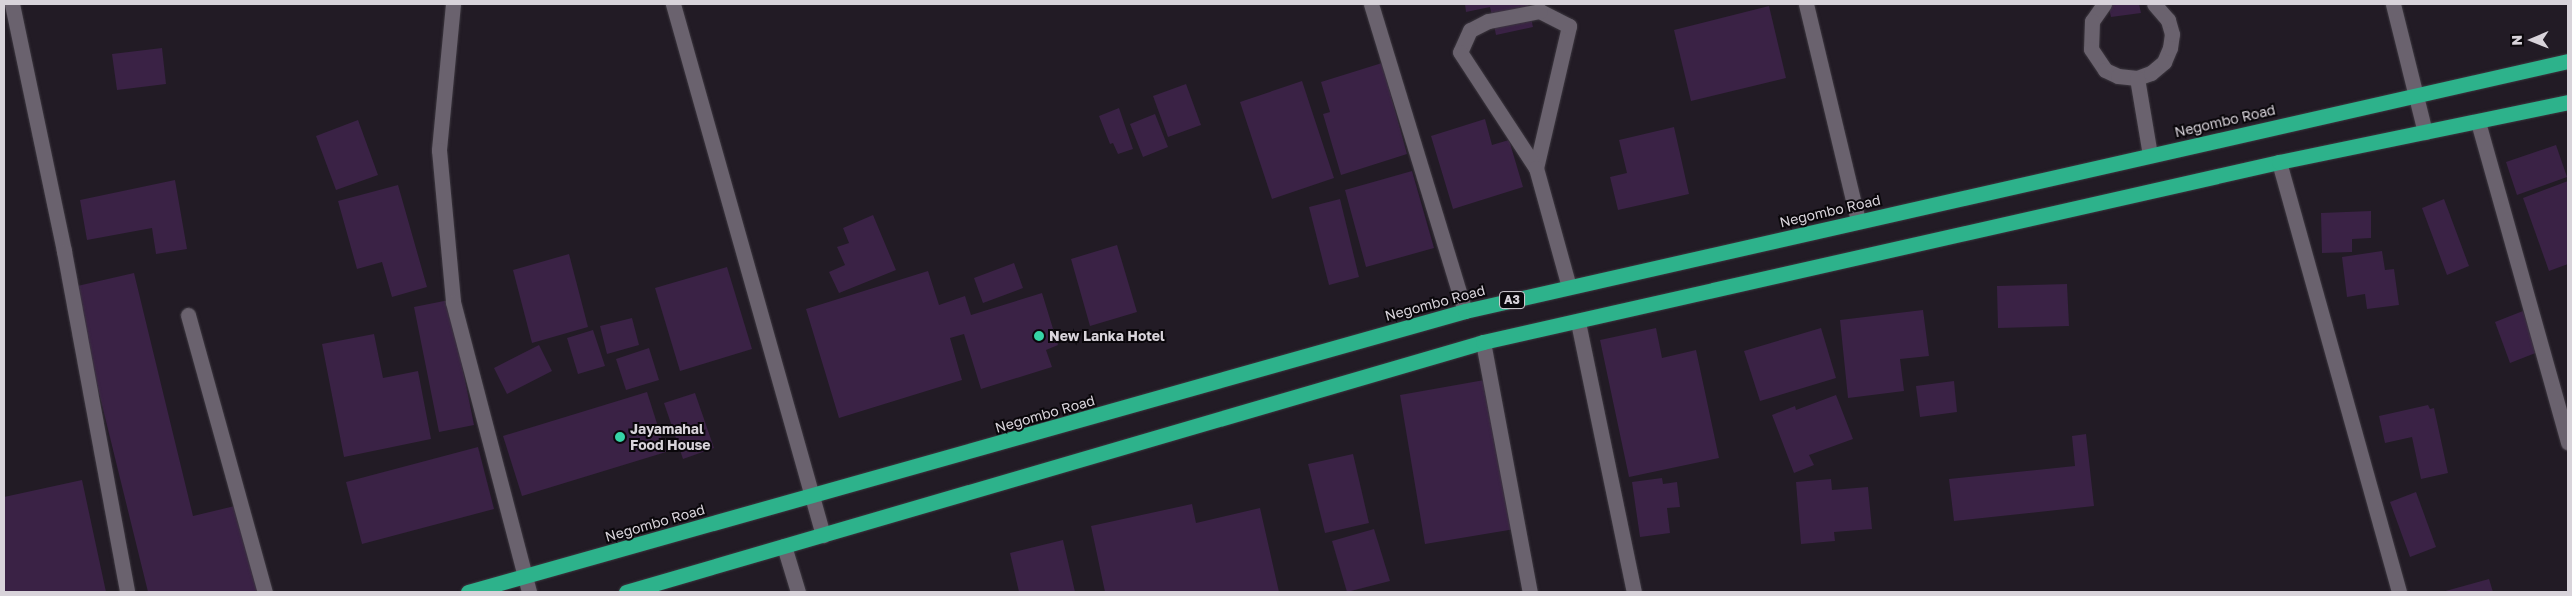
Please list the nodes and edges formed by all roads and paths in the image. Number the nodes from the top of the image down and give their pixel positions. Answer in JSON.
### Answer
{"nodes":[{"id":1,"x":12,"y":4,"type":"edge"},
{"id":2,"x":453,"y":4,"type":"edge"},
{"id":3,"x":673,"y":4,"type":"edge"},
{"id":4,"x":1370,"y":4,"type":"edge"},
{"id":5,"x":1806,"y":4,"type":"edge"},
{"id":6,"x":2104,"y":4,"type":"edge"},
{"id":7,"x":2154,"y":4,"type":"edge"},
{"id":8,"x":2394,"y":4,"type":"edge"},
{"id":9,"x":2568,"y":61,"type":"edge"},
{"id":10,"x":2137,"y":78,"type":"junction"},
{"id":11,"x":2418,"y":94,"type":"junction"},
{"id":12,"x":2568,"y":102,"type":"edge"},
{"id":13,"x":2478,"y":122,"type":"junction"},
{"id":14,"x":2425,"y":132,"type":"junction"},
{"id":15,"x":2150,"y":155,"type":"junction"},
{"id":16,"x":2279,"y":162,"type":"junction"},
{"id":17,"x":1536,"y":168,"type":"junction"},
{"id":18,"x":1858,"y":221,"type":"junction"},
{"id":19,"x":1569,"y":287,"type":"junction"},
{"id":20,"x":1466,"y":311,"type":"junction"},
{"id":21,"x":188,"y":315,"type":"dead end"},
{"id":22,"x":1578,"y":322,"type":"junction"},
{"id":23,"x":1483,"y":342,"type":"junction"},
{"id":24,"x":2568,"y":443,"type":"edge"},
{"id":25,"x":814,"y":496,"type":"junction"},
{"id":26,"x":823,"y":534,"type":"junction"},
{"id":27,"x":784,"y":546,"type":"junction"},
{"id":28,"x":524,"y":577,"type":"junction"},
{"id":29,"x":127,"y":592,"type":"edge"},
{"id":30,"x":265,"y":592,"type":"edge"},
{"id":31,"x":468,"y":592,"type":"edge"},
{"id":32,"x":529,"y":592,"type":"edge"},
{"id":33,"x":626,"y":592,"type":"edge"},
{"id":34,"x":798,"y":592,"type":"edge"},
{"id":35,"x":1530,"y":592,"type":"edge"},
{"id":36,"x":1634,"y":592,"type":"edge"},
{"id":37,"x":2399,"y":592,"type":"edge"}],
"edges":[{"from":1,"to":29,"type":"street"},
{"from":2,"to":28,"type":"street"},
{"from":3,"to":25,"type":"street"},
{"from":4,"to":20,"type":"street"},
{"from":5,"to":18,"type":"street"},
{"from":6,"to":10,"type":"street"},
{"from":7,"to":10,"type":"street"},
{"from":8,"to":11,"type":"street"},
{"from":9,"to":11,"type":"highway","name":"Negombo Road","number":"A3"},
{"from":10,"to":15,"type":"street"},
{"from":11,"to":14,"type":"street"},
{"from":11,"to":15,"type":"highway","name":"Negombo Road","number":"A3"},
{"from":12,"to":13,"type":"highway"},
{"from":13,"to":14,"type":"highway"},
{"from":13,"to":24,"type":"street"},
{"from":14,"to":16,"type":"highway"},
{"from":15,"to":18,"type":"highway","name":"Negombo Road","number":"A3"},
{"from":16,"to":22,"type":"highway"},
{"from":16,"to":37,"type":"street"},
{"from":17,"to":17,"type":"street"},
{"from":17,"to":19,"type":"street"},
{"from":18,"to":19,"type":"highway","name":"Negombo Road","number":"A3"},
{"from":19,"to":20,"type":"highway","name":"Negombo Road","number":"A3"},
{"from":20,"to":25,"type":"highway","name":"Negombo Road","number":"A3"},
{"from":21,"to":30,"type":"street"},
{"from":22,"to":23,"type":"highway"},
{"from":22,"to":36,"type":"street"},
{"from":23,"to":26,"type":"highway"},
{"from":23,"to":35,"type":"street"},
{"from":25,"to":26,"type":"street"},
{"from":25,"to":28,"type":"highway","name":"Negombo Road","number":"A3"},
{"from":26,"to":27,"type":"highway"},
{"from":27,"to":33,"type":"highway"},
{"from":27,"to":34,"type":"street"},
{"from":28,"to":31,"type":"highway","name":"Negombo Road","number":"A3"},
{"from":28,"to":32,"type":"street"}]}
